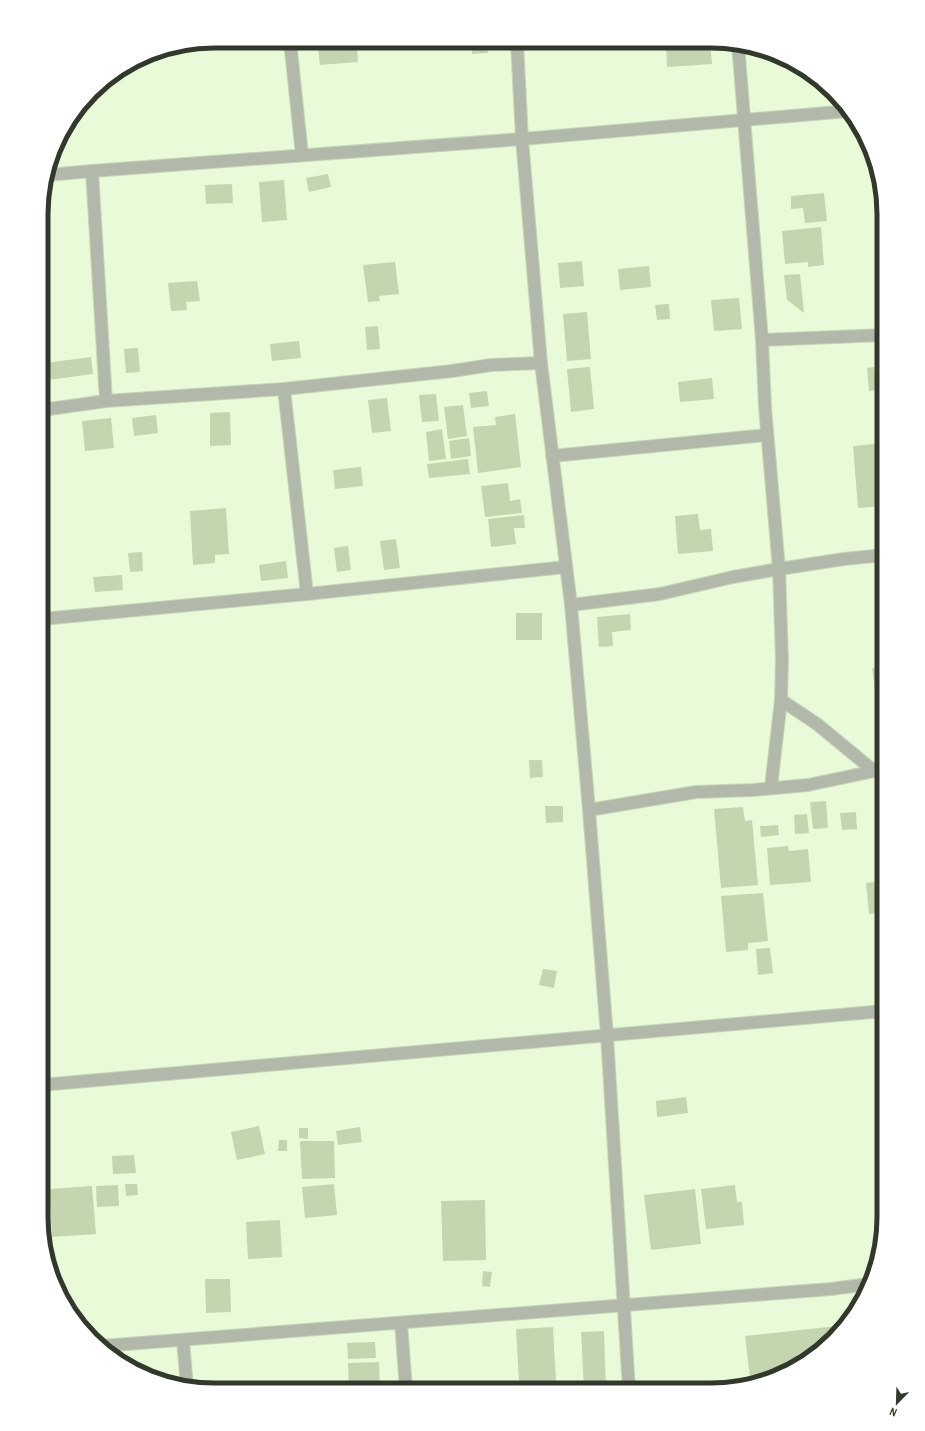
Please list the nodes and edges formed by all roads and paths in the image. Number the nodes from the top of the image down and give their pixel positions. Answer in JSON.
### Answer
{"nodes":[{"id":1,"x":291,"y":48,"type":"edge"},
{"id":2,"x":517,"y":48,"type":"edge"},
{"id":3,"x":738,"y":50,"type":"edge"},
{"id":4,"x":841,"y":111,"type":"edge"},
{"id":5,"x":744,"y":120,"type":"junction"},
{"id":6,"x":522,"y":139,"type":"junction"},
{"id":7,"x":302,"y":156,"type":"junction"},
{"id":8,"x":92,"y":171,"type":"junction"},
{"id":9,"x":53,"y":174,"type":"edge"},
{"id":10,"x":877,"y":336,"type":"edge"},
{"id":11,"x":762,"y":340,"type":"junction"},
{"id":12,"x":541,"y":363,"type":"junction"},
{"id":13,"x":284,"y":389,"type":"junction"},
{"id":14,"x":106,"y":401,"type":"junction"},
{"id":15,"x":48,"y":409,"type":"edge"},
{"id":16,"x":768,"y":435,"type":"junction"},
{"id":17,"x":552,"y":456,"type":"junction"},
{"id":18,"x":877,"y":556,"type":"edge"},
{"id":19,"x":566,"y":567,"type":"junction"},
{"id":20,"x":779,"y":569,"type":"junction"},
{"id":21,"x":307,"y":594,"type":"junction"},
{"id":22,"x":571,"y":605,"type":"junction"},
{"id":23,"x":48,"y":618,"type":"edge"},
{"id":24,"x":781,"y":700,"type":"junction"},
{"id":25,"x":877,"y":768,"type":"edge"},
{"id":26,"x":877,"y":770,"type":"edge"},
{"id":27,"x":771,"y":787,"type":"junction"},
{"id":28,"x":589,"y":810,"type":"junction"},
{"id":29,"x":877,"y":1012,"type":"edge"},
{"id":30,"x":607,"y":1036,"type":"junction"},
{"id":31,"x":48,"y":1083,"type":"edge"},
{"id":32,"x":862,"y":1285,"type":"edge"},
{"id":33,"x":623,"y":1305,"type":"junction"},
{"id":34,"x":401,"y":1323,"type":"junction"},
{"id":35,"x":184,"y":1340,"type":"junction"},
{"id":36,"x":108,"y":1345,"type":"edge"},
{"id":37,"x":187,"y":1381,"type":"edge"},
{"id":38,"x":406,"y":1383,"type":"edge"},
{"id":39,"x":629,"y":1383,"type":"edge"}],
"edges":[{"from":1,"to":7,"type":"street"},
{"from":2,"to":6,"type":"street"},
{"from":3,"to":5,"type":"street"},
{"from":4,"to":5,"type":"street"},
{"from":5,"to":6,"type":"street"},
{"from":5,"to":11,"type":"street"},
{"from":6,"to":7,"type":"street"},
{"from":6,"to":12,"type":"street"},
{"from":7,"to":8,"type":"street"},
{"from":8,"to":9,"type":"street"},
{"from":8,"to":14,"type":"street"},
{"from":10,"to":11,"type":"street"},
{"from":11,"to":16,"type":"street"},
{"from":12,"to":13,"type":"street"},
{"from":12,"to":17,"type":"street"},
{"from":13,"to":14,"type":"street"},
{"from":13,"to":21,"type":"street"},
{"from":14,"to":15,"type":"street"},
{"from":16,"to":17,"type":"street"},
{"from":16,"to":20,"type":"street"},
{"from":17,"to":19,"type":"street"},
{"from":18,"to":20,"type":"street"},
{"from":19,"to":21,"type":"street"},
{"from":19,"to":22,"type":"street"},
{"from":20,"to":22,"type":"street"},
{"from":20,"to":24,"type":"street"},
{"from":21,"to":23,"type":"street"},
{"from":22,"to":28,"type":"street"},
{"from":24,"to":25,"type":"street"},
{"from":24,"to":27,"type":"street"},
{"from":26,"to":27,"type":"street"},
{"from":27,"to":28,"type":"street"},
{"from":28,"to":30,"type":"street"},
{"from":29,"to":30,"type":"street"},
{"from":30,"to":31,"type":"street"},
{"from":30,"to":33,"type":"street"},
{"from":32,"to":33,"type":"street"},
{"from":33,"to":34,"type":"street"},
{"from":33,"to":39,"type":"street"},
{"from":34,"to":35,"type":"street"},
{"from":34,"to":38,"type":"street"},
{"from":35,"to":36,"type":"street"},
{"from":35,"to":37,"type":"street"}]}
